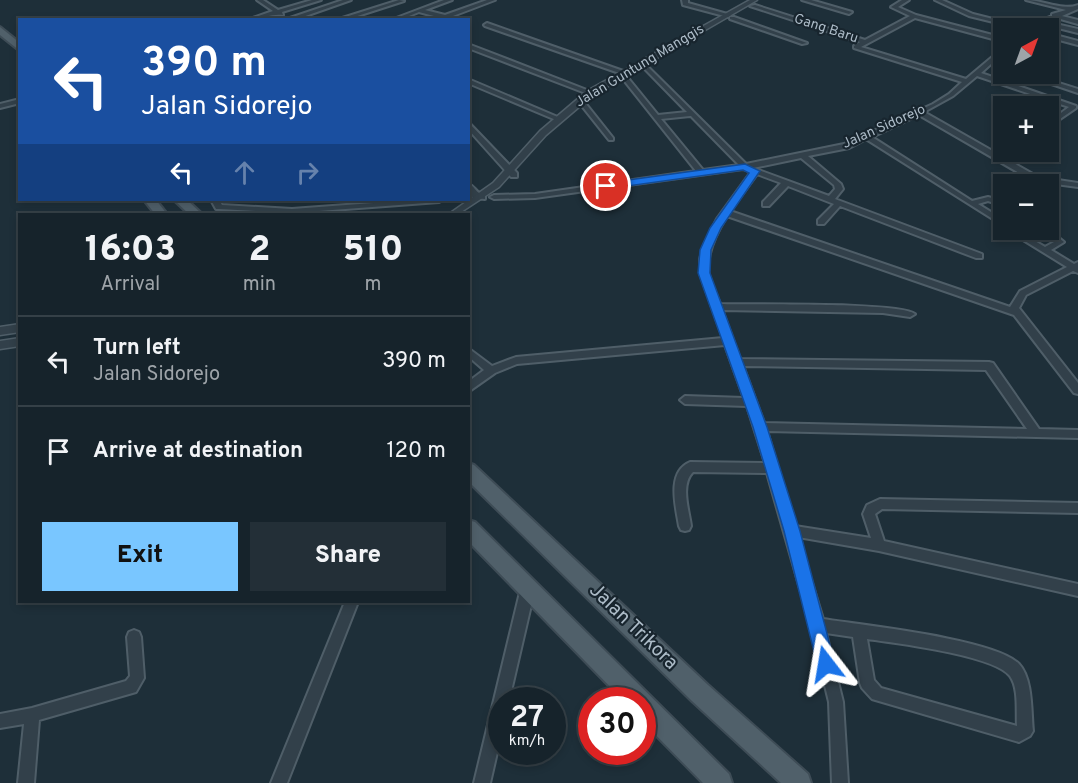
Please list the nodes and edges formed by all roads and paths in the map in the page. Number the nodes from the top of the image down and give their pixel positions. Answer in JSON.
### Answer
{"nodes":[{"id":1,"x":260,"y":0,"type":"edge"},
{"id":2,"x":318,"y":0,"type":"edge"},
{"id":3,"x":348,"y":0,"type":"edge"},
{"id":4,"x":449,"y":0,"type":"edge"},
{"id":5,"x":492,"y":0,"type":"edge"},
{"id":6,"x":685,"y":0,"type":"edge"},
{"id":7,"x":763,"y":0,"type":"edge"},
{"id":8,"x":805,"y":0,"type":"edge"},
{"id":9,"x":906,"y":0,"type":"edge"},
{"id":10,"x":938,"y":0,"type":"edge"},
{"id":11,"x":1029,"y":0,"type":"edge"},
{"id":12,"x":401,"y":1,"type":"edge"},
{"id":13,"x":753,"y":3,"type":"edge"},
{"id":14,"x":412,"y":7,"type":"dead end"},
{"id":15,"x":1078,"y":7,"type":"edge"},
{"id":16,"x":372,"y":8,"type":"junction"},
{"id":17,"x":1069,"y":9,"type":"junction"},
{"id":18,"x":419,"y":10,"type":"junction"},
{"id":19,"x":279,"y":12,"type":"junction"},
{"id":20,"x":849,"y":12,"type":"dead end"},
{"id":21,"x":1054,"y":15,"type":"junction"},
{"id":22,"x":730,"y":16,"type":"junction"},
{"id":23,"x":914,"y":16,"type":"junction"},
{"id":24,"x":256,"y":18,"type":"edge"},
{"id":25,"x":289,"y":18,"type":"edge"},
{"id":26,"x":294,"y":18,"type":"edge"},
{"id":27,"x":344,"y":18,"type":"edge"},
{"id":28,"x":393,"y":18,"type":"edge"},
{"id":29,"x":398,"y":18,"type":"edge"},
{"id":30,"x":1049,"y":18,"type":"edge"},
{"id":31,"x":993,"y":20,"type":"edge"},
{"id":32,"x":1078,"y":22,"type":"edge"},
{"id":33,"x":487,"y":25,"type":"dead end"},
{"id":34,"x":1059,"y":26,"type":"edge"},
{"id":35,"x":0,"y":30,"type":"edge"},
{"id":36,"x":1078,"y":31,"type":"edge"},
{"id":37,"x":993,"y":37,"type":"edge"},
{"id":38,"x":691,"y":38,"type":"junction"},
{"id":39,"x":1059,"y":38,"type":"edge"},
{"id":40,"x":865,"y":42,"type":"junction"},
{"id":41,"x":804,"y":43,"type":"dead end"},
{"id":42,"x":1078,"y":43,"type":"edge"},
{"id":43,"x":1059,"y":45,"type":"edge"},
{"id":44,"x":18,"y":46,"type":"edge"},
{"id":45,"x":470,"y":47,"type":"edge"},
{"id":46,"x":1078,"y":50,"type":"edge"},
{"id":47,"x":993,"y":59,"type":"edge"},
{"id":48,"x":990,"y":62,"type":"junction"},
{"id":49,"x":993,"y":63,"type":"edge"},
{"id":50,"x":646,"y":67,"type":"junction"},
{"id":51,"x":975,"y":73,"type":"junction"},
{"id":52,"x":625,"y":76,"type":"junction"},
{"id":53,"x":965,"y":81,"type":"junction"},
{"id":54,"x":470,"y":82,"type":"edge"},
{"id":55,"x":1056,"y":84,"type":"edge"},
{"id":56,"x":1078,"y":91,"type":"edge"},
{"id":57,"x":590,"y":93,"type":"junction"},
{"id":58,"x":1042,"y":96,"type":"edge"},
{"id":59,"x":18,"y":100,"type":"edge"},
{"id":60,"x":1059,"y":102,"type":"edge"},
{"id":61,"x":0,"y":104,"type":"edge"},
{"id":62,"x":584,"y":105,"type":"junction"},
{"id":63,"x":919,"y":112,"type":"junction"},
{"id":64,"x":690,"y":114,"type":"junction"},
{"id":65,"x":657,"y":117,"type":"junction"},
{"id":66,"x":1059,"y":117,"type":"edge"},
{"id":67,"x":558,"y":119,"type":"junction"},
{"id":68,"x":470,"y":128,"type":"edge"},
{"id":69,"x":867,"y":137,"type":"junction"},
{"id":70,"x":611,"y":140,"type":"dead end"},
{"id":71,"x":802,"y":155,"type":"junction"},
{"id":72,"x":750,"y":169,"type":"junction"},
{"id":73,"x":511,"y":173,"type":"junction"},
{"id":74,"x":701,"y":173,"type":"junction"},
{"id":75,"x":786,"y":183,"type":"junction"},
{"id":76,"x":1078,"y":185,"type":"edge"},
{"id":77,"x":475,"y":197,"type":"edge"},
{"id":78,"x":494,"y":197,"type":"junction"},
{"id":79,"x":830,"y":200,"type":"junction"},
{"id":80,"x":151,"y":201,"type":"edge"},
{"id":81,"x":181,"y":201,"type":"edge"},
{"id":82,"x":216,"y":201,"type":"edge"},
{"id":83,"x":266,"y":201,"type":"edge"},
{"id":84,"x":320,"y":201,"type":"edge"},
{"id":85,"x":374,"y":201,"type":"edge"},
{"id":86,"x":470,"y":201,"type":"edge"},
{"id":87,"x":993,"y":201,"type":"edge"},
{"id":88,"x":839,"y":203,"type":"junction"},
{"id":89,"x":972,"y":203,"type":"junction"},
{"id":90,"x":766,"y":204,"type":"dead end"},
{"id":91,"x":323,"y":208,"type":"junction"},
{"id":92,"x":270,"y":211,"type":"junction"},
{"id":93,"x":160,"y":213,"type":"edge"},
{"id":94,"x":195,"y":213,"type":"edge"},
{"id":95,"x":454,"y":213,"type":"edge"},
{"id":96,"x":470,"y":213,"type":"edge"},
{"id":97,"x":727,"y":213,"type":"junction"},
{"id":98,"x":993,"y":217,"type":"edge"},
{"id":99,"x":821,"y":222,"type":"dead end"},
{"id":100,"x":1028,"y":240,"type":"edge"},
{"id":101,"x":1057,"y":240,"type":"edge"},
{"id":102,"x":1045,"y":250,"type":"junction"},
{"id":103,"x":979,"y":256,"type":"dead end"},
{"id":104,"x":1076,"y":267,"type":"edge"},
{"id":105,"x":716,"y":308,"type":"junction"},
{"id":106,"x":1015,"y":312,"type":"junction"},
{"id":107,"x":910,"y":314,"type":"dead end"},
{"id":108,"x":18,"y":328,"type":"edge"},
{"id":109,"x":0,"y":331,"type":"edge"},
{"id":110,"x":730,"y":341,"type":"junction"},
{"id":111,"x":18,"y":342,"type":"edge"},
{"id":112,"x":0,"y":345,"type":"edge"},
{"id":113,"x":470,"y":353,"type":"edge"},
{"id":114,"x":736,"y":362,"type":"junction"},
{"id":115,"x":491,"y":370,"type":"junction"},
{"id":116,"x":470,"y":386,"type":"edge"},
{"id":117,"x":1078,"y":390,"type":"edge"},
{"id":118,"x":685,"y":400,"type":"dead end"},
{"id":119,"x":751,"y":402,"type":"junction"},
{"id":120,"x":760,"y":427,"type":"junction"},
{"id":121,"x":1036,"y":433,"type":"junction"},
{"id":122,"x":1078,"y":434,"type":"edge"},
{"id":123,"x":772,"y":468,"type":"junction"},
{"id":124,"x":470,"y":472,"type":"edge"},
{"id":125,"x":1078,"y":508,"type":"edge"},
{"id":126,"x":685,"y":525,"type":"dead end"},
{"id":127,"x":470,"y":530,"type":"edge"},
{"id":128,"x":792,"y":531,"type":"junction"},
{"id":129,"x":879,"y":545,"type":"junction"},
{"id":130,"x":529,"y":588,"type":"junction"},
{"id":131,"x":1078,"y":590,"type":"edge"},
{"id":132,"x":351,"y":603,"type":"edge"},
{"id":133,"x":817,"y":625,"type":"junction"},
{"id":134,"x":859,"y":633,"type":"junction"},
{"id":135,"x":134,"y":637,"type":"dead end"},
{"id":136,"x":505,"y":687,"type":"edge"},
{"id":137,"x":626,"y":687,"type":"edge"},
{"id":138,"x":32,"y":715,"type":"junction"},
{"id":139,"x":656,"y":718,"type":"edge"},
{"id":140,"x":0,"y":721,"type":"edge"},
{"id":141,"x":488,"y":757,"type":"edge"},
{"id":142,"x":26,"y":783,"type":"edge"},
{"id":143,"x":279,"y":783,"type":"edge"},
{"id":144,"x":482,"y":783,"type":"edge"},
{"id":145,"x":720,"y":783,"type":"edge"},
{"id":146,"x":798,"y":783,"type":"edge"},
{"id":147,"x":840,"y":783,"type":"edge"}],
"edges":[{"from":1,"to":19,"type":"street"},
{"from":2,"to":19,"type":"street"},
{"from":3,"to":26,"type":"street"},
{"from":4,"to":18,"type":"street"},
{"from":5,"to":18,"type":"street"},
{"from":6,"to":22,"type":"street"},
{"from":7,"to":13,"type":"street","name":"Jalan Guntung Manggis"},
{"from":8,"to":20,"type":"street"},
{"from":9,"to":23,"type":"street"},
{"from":10,"to":31,"type":"street"},
{"from":11,"to":17,"type":"street"},
{"from":12,"to":16,"type":"street"},
{"from":13,"to":22,"type":"street","name":"Jalan Guntung Manggis"},
{"from":13,"to":40,"type":"street","name":"Gang Baru"},
{"from":14,"to":18,"type":"street"},
{"from":15,"to":17,"type":"street"},
{"from":16,"to":27,"type":"street"},
{"from":16,"to":28,"type":"street"},
{"from":17,"to":21,"type":"street"},
{"from":18,"to":29,"type":"street"},
{"from":19,"to":24,"type":"street"},
{"from":19,"to":25,"type":"street"},
{"from":21,"to":30,"type":"street"},
{"from":21,"to":32,"type":"street"},
{"from":22,"to":38,"type":"street","name":"Jalan Guntung Manggis"},
{"from":22,"to":41,"type":"street"},
{"from":23,"to":37,"type":"street"},
{"from":23,"to":40,"type":"street"},
{"from":33,"to":52,"type":"street"},
{"from":34,"to":36,"type":"street"},
{"from":35,"to":44,"type":"main road"},
{"from":38,"to":50,"type":"street","name":"Jalan Guntung Manggis"},
{"from":38,"to":52,"type":"street","name":"Jalan Guntung Manggis"},
{"from":39,"to":42,"type":"street"},
{"from":40,"to":53,"type":"street"},
{"from":43,"to":46,"type":"street"},
{"from":45,"to":57,"type":"street"},
{"from":47,"to":48,"type":"street","name":"Jalan Sidorejo"},
{"from":48,"to":49,"type":"street"},
{"from":48,"to":51,"type":"street","name":"Jalan Sidorejo"},
{"from":50,"to":52,"type":"street","name":"Jalan Guntung Manggis"},
{"from":50,"to":64,"type":"street"},
{"from":51,"to":53,"type":"street","name":"Jalan Sidorejo"},
{"from":51,"to":58,"type":"street"},
{"from":52,"to":57,"type":"street","name":"Jalan Guntung Manggis"},
{"from":52,"to":62,"type":"street","name":"Jalan Guntung Manggis"},
{"from":52,"to":65,"type":"street"},
{"from":53,"to":63,"type":"street","name":"Jalan Sidorejo"},
{"from":54,"to":67,"type":"street"},
{"from":55,"to":56,"type":"street"},
{"from":57,"to":67,"type":"street","name":"Jalan Guntung Manggis"},
{"from":59,"to":61,"type":"street"},
{"from":60,"to":66,"type":"street"},
{"from":62,"to":70,"type":"street"},
{"from":62,"to":73,"type":"street","name":"Jalan Guntung Manggis"},
{"from":63,"to":69,"type":"street","name":"Jalan Sidorejo"},
{"from":63,"to":76,"type":"street"},
{"from":64,"to":65,"type":"street"},
{"from":64,"to":72,"type":"street"},
{"from":65,"to":74,"type":"street"},
{"from":67,"to":73,"type":"street","name":"Jalan Guntung Manggis"},
{"from":68,"to":73,"type":"street"},
{"from":69,"to":71,"type":"street","name":"Jalan Sidorejo"},
{"from":69,"to":89,"type":"street"},
{"from":71,"to":72,"type":"street","name":"Jalan Sidorejo"},
{"from":71,"to":79,"type":"street"},
{"from":72,"to":74,"type":"street","name":"Jalan Sidorejo"},
{"from":72,"to":75,"type":"street"},
{"from":72,"to":97,"type":"street"},
{"from":73,"to":77,"type":"street","name":"Jalan Guntung Manggis"},
{"from":73,"to":78,"type":"street","name":"Jalan Guntung Manggis"},
{"from":74,"to":78,"type":"street","name":"Jalan Sidorejo"},
{"from":75,"to":79,"type":"street"},
{"from":75,"to":90,"type":"street"},
{"from":78,"to":96,"type":"street","name":"Jalan Guntung Manggis"},
{"from":79,"to":88,"type":"street"},
{"from":80,"to":93,"type":"main road"},
{"from":81,"to":94,"type":"main road"},
{"from":82,"to":92,"type":"street"},
{"from":83,"to":92,"type":"street"},
{"from":84,"to":91,"type":"street"},
{"from":85,"to":91,"type":"street"},
{"from":86,"to":95,"type":"street","name":"Jalan Guntung Manggis"},
{"from":87,"to":89,"type":"street"},
{"from":88,"to":99,"type":"street"},
{"from":88,"to":103,"type":"street"},
{"from":89,"to":98,"type":"street"},
{"from":91,"to":92,"type":"street"},
{"from":97,"to":105,"type":"street"},
{"from":97,"to":106,"type":"street"},
{"from":100,"to":102,"type":"street"},
{"from":101,"to":102,"type":"street"},
{"from":102,"to":104,"type":"street"},
{"from":104,"to":106,"type":"street"},
{"from":105,"to":107,"type":"street"},
{"from":105,"to":110,"type":"street"},
{"from":106,"to":117,"type":"street"},
{"from":108,"to":109,"type":"street"},
{"from":110,"to":114,"type":"street"},
{"from":110,"to":115,"type":"street"},
{"from":111,"to":112,"type":"street"},
{"from":113,"to":115,"type":"street"},
{"from":114,"to":119,"type":"street"},
{"from":114,"to":121,"type":"street"},
{"from":115,"to":116,"type":"street"},
{"from":118,"to":119,"type":"street"},
{"from":119,"to":120,"type":"street"},
{"from":120,"to":121,"type":"street"},
{"from":120,"to":123,"type":"street"},
{"from":121,"to":122,"type":"street"},
{"from":123,"to":126,"type":"street"},
{"from":123,"to":128,"type":"street"},
{"from":124,"to":146,"type":"main road","name":"Jalan Trikora"},
{"from":125,"to":129,"type":"street"},
{"from":127,"to":130,"type":"main road"},
{"from":128,"to":129,"type":"street"},
{"from":128,"to":133,"type":"street"},
{"from":129,"to":131,"type":"street"},
{"from":130,"to":136,"type":"street"},
{"from":130,"to":137,"type":"main road"},
{"from":132,"to":143,"type":"street"},
{"from":133,"to":134,"type":"street"},
{"from":133,"to":147,"type":"street"},
{"from":134,"to":134,"type":"street"},
{"from":135,"to":138,"type":"street"},
{"from":138,"to":140,"type":"street"},
{"from":138,"to":142,"type":"street"},
{"from":139,"to":145,"type":"main road"},
{"from":141,"to":144,"type":"street"}]}
